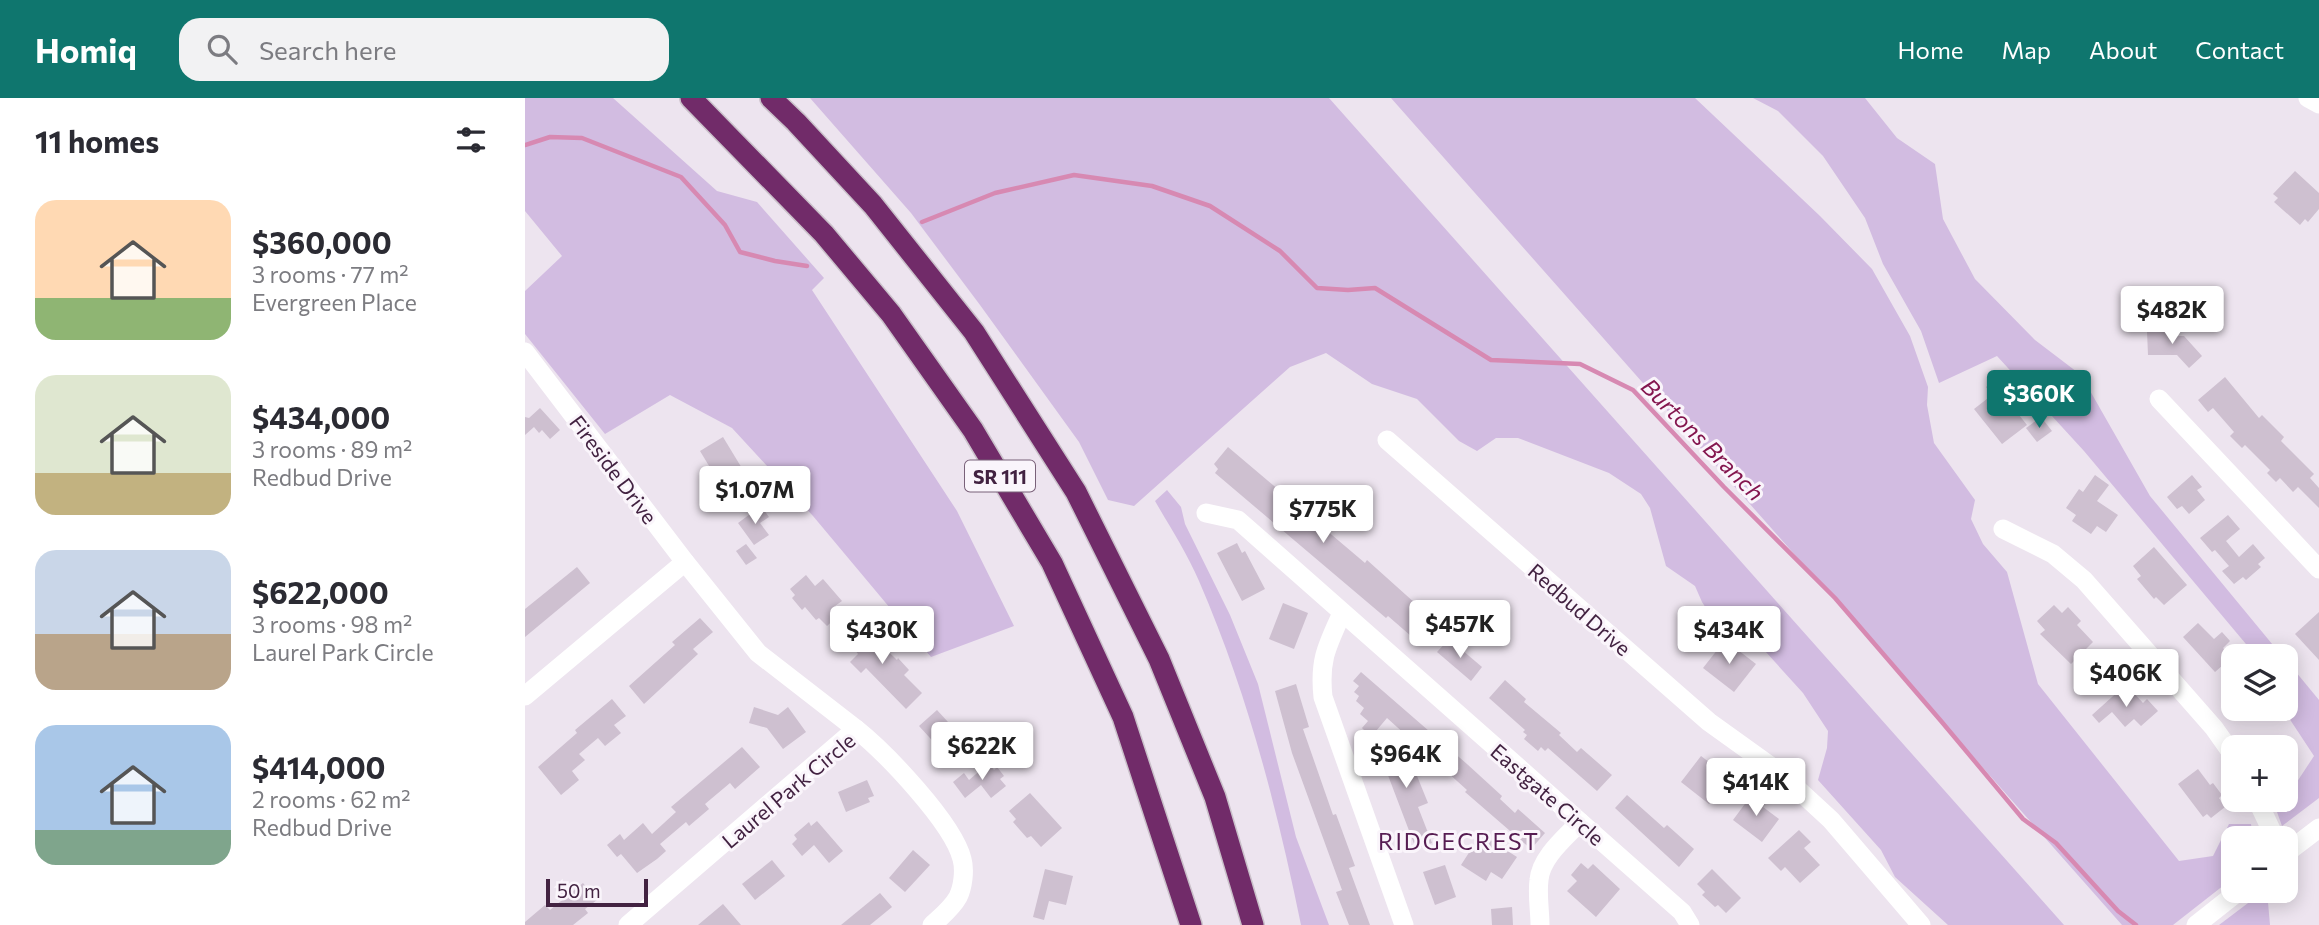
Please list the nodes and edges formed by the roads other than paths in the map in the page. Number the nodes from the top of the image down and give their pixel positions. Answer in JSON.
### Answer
{"nodes":[{"id":1,"x":691,"y":98,"type":"edge"},
{"id":2,"x":771,"y":98,"type":"edge"},
{"id":3,"x":2308,"y":98,"type":"edge"},
{"id":4,"x":2319,"y":104,"type":"edge"},
{"id":5,"x":525,"y":353,"type":"edge"},
{"id":6,"x":2159,"y":398,"type":"dead end"},
{"id":7,"x":1387,"y":440,"type":"dead end"},
{"id":8,"x":1206,"y":513,"type":"dead end"},
{"id":9,"x":2003,"y":528,"type":"dead end"},
{"id":10,"x":685,"y":562,"type":"junction"},
{"id":11,"x":2319,"y":569,"type":"edge"},
{"id":12,"x":1342,"y":613,"type":"junction"},
{"id":13,"x":525,"y":696,"type":"edge"},
{"id":14,"x":856,"y":729,"type":"junction"},
{"id":15,"x":2221,"y":738,"type":"edge"},
{"id":16,"x":1580,"y":822,"type":"junction"},
{"id":17,"x":2319,"y":828,"type":"edge"},
{"id":18,"x":2298,"y":844,"type":"edge"},
{"id":19,"x":2224,"y":903,"type":"edge"},
{"id":20,"x":628,"y":925,"type":"edge"},
{"id":21,"x":932,"y":925,"type":"edge"},
{"id":22,"x":1191,"y":925,"type":"edge"},
{"id":23,"x":1254,"y":925,"type":"edge"},
{"id":24,"x":1404,"y":925,"type":"edge"},
{"id":25,"x":1540,"y":925,"type":"edge"},
{"id":26,"x":1690,"y":925,"type":"edge"},
{"id":27,"x":1921,"y":925,"type":"edge"},
{"id":28,"x":2196,"y":925,"type":"edge"}],
"edges":[{"from":1,"to":22,"type":"highway","number":"SR 111"},
{"from":2,"to":23,"type":"highway","number":"SR 111"},
{"from":3,"to":4,"type":"street"},
{"from":5,"to":10,"type":"street","name":"Fireside Drive"},
{"from":6,"to":11,"type":"street"},
{"from":7,"to":27,"type":"street","name":"Redbud Drive"},
{"from":8,"to":12,"type":"street","name":"Eastgate Circle"},
{"from":9,"to":15,"type":"street"},
{"from":10,"to":13,"type":"street"},
{"from":10,"to":14,"type":"street","name":"Fireside Drive"},
{"from":12,"to":16,"type":"street","name":"Eastgate Circle"},
{"from":12,"to":24,"type":"street"},
{"from":14,"to":20,"type":"street","name":"Laurel Park Circle"},
{"from":14,"to":21,"type":"street","name":"Laurel Park Circle"},
{"from":16,"to":25,"type":"street"},
{"from":16,"to":26,"type":"street","name":"Eastgate Circle"},
{"from":17,"to":18,"type":"street"},
{"from":19,"to":28,"type":"street"}]}
